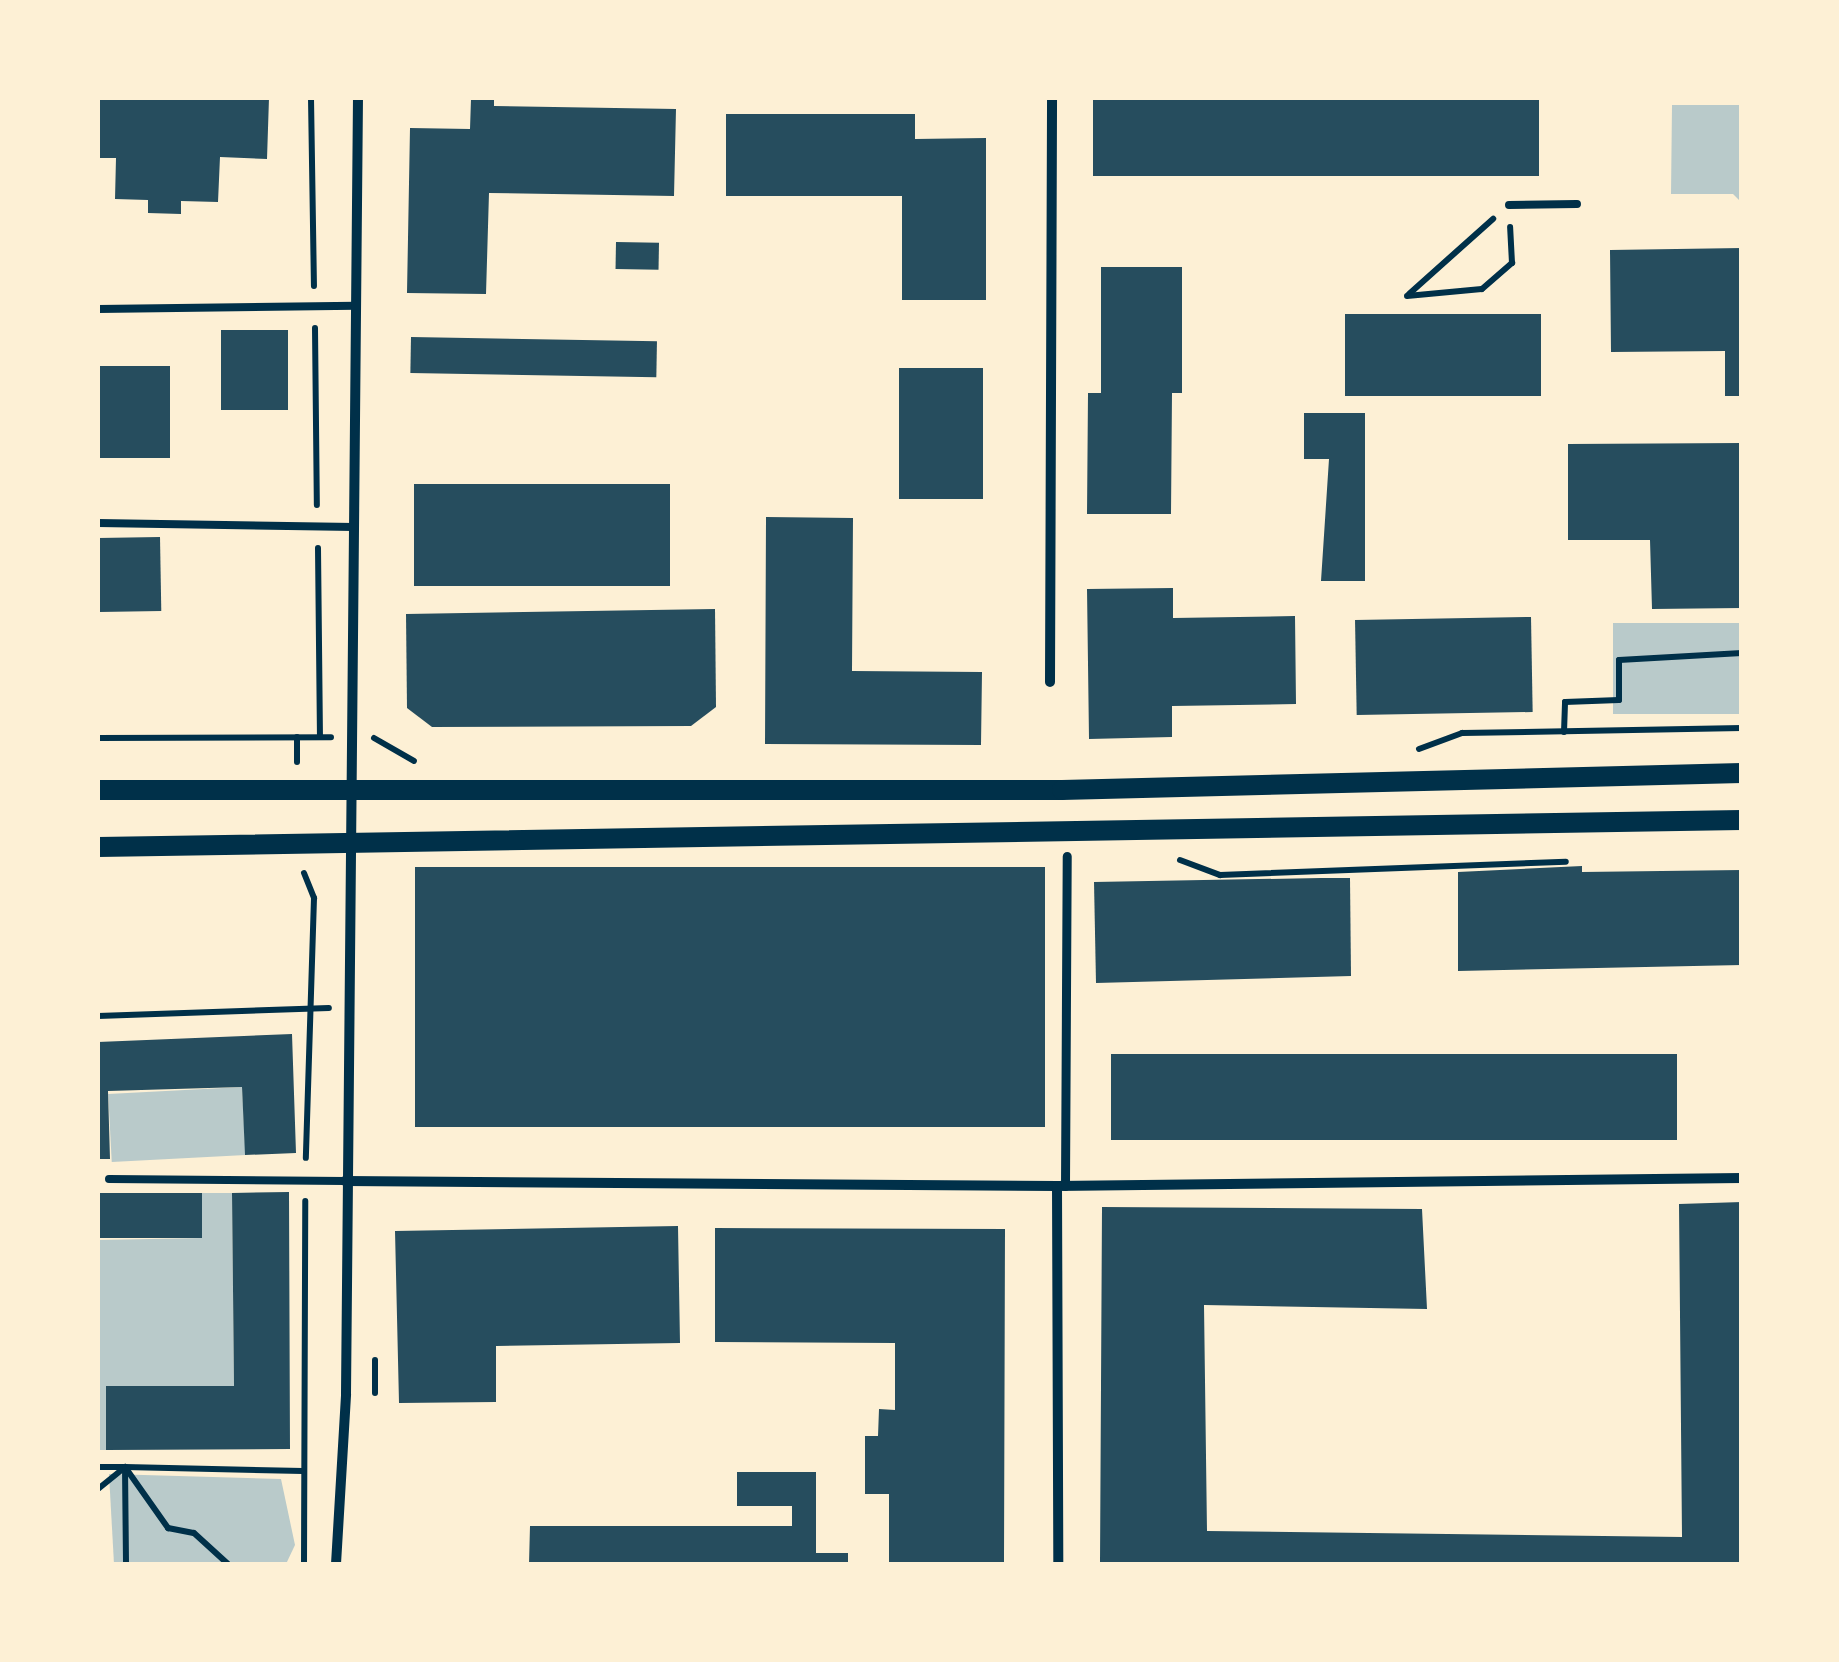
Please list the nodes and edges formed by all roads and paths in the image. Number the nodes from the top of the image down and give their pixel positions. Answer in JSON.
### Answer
{"nodes":[{"id":1,"x":312,"y":98,"type":"edge"},
{"id":2,"x":358,"y":98,"type":"edge"},
{"id":3,"x":1052,"y":98,"type":"edge"},
{"id":4,"x":1577,"y":204,"type":"dead end"},
{"id":5,"x":1509,"y":205,"type":"junction"},
{"id":6,"x":314,"y":306,"type":"junction"},
{"id":7,"x":356,"y":306,"type":"junction"},
{"id":8,"x":98,"y":309,"type":"edge"},
{"id":9,"x":98,"y":523,"type":"edge"},
{"id":10,"x":317,"y":526,"type":"junction"},
{"id":11,"x":354,"y":527,"type":"junction"},
{"id":12,"x":1742,"y":653,"type":"edge"},
{"id":13,"x":1050,"y":682,"type":"dead end"},
{"id":14,"x":1564,"y":732,"type":"dead end"},
{"id":15,"x":320,"y":737,"type":"dead end"},
{"id":16,"x":1742,"y":773,"type":"edge"},
{"id":17,"x":98,"y":790,"type":"edge"},
{"id":18,"x":352,"y":794,"type":"junction"},
{"id":19,"x":1742,"y":820,"type":"edge"},
{"id":20,"x":350,"y":838,"type":"junction"},
{"id":21,"x":98,"y":847,"type":"edge"},
{"id":22,"x":1165,"y":855,"type":"dead end"},
{"id":23,"x":1066,"y":856,"type":"dead end"},
{"id":24,"x":1566,"y":862,"type":"dead end"},
{"id":25,"x":309,"y":1008,"type":"junction"},
{"id":26,"x":349,"y":1008,"type":"junction"},
{"id":27,"x":98,"y":1016,"type":"edge"},
{"id":28,"x":306,"y":1178,"type":"junction"},
{"id":29,"x":1742,"y":1178,"type":"edge"},
{"id":30,"x":110,"y":1179,"type":"dead end"},
{"id":31,"x":345,"y":1181,"type":"junction"},
{"id":32,"x":1061,"y":1186,"type":"junction"},
{"id":33,"x":98,"y":1467,"type":"edge"},
{"id":34,"x":126,"y":1467,"type":"junction"},
{"id":35,"x":303,"y":1471,"type":"junction"},
{"id":36,"x":98,"y":1489,"type":"edge"},
{"id":37,"x":126,"y":1564,"type":"edge"},
{"id":38,"x":228,"y":1564,"type":"edge"},
{"id":39,"x":304,"y":1564,"type":"edge"},
{"id":40,"x":336,"y":1564,"type":"edge"},
{"id":41,"x":1058,"y":1564,"type":"edge"}],
"edges":[{"from":1,"to":6,"type":"path"},
{"from":2,"to":7,"type":"street"},
{"from":3,"to":13,"type":"street"},
{"from":4,"to":5,"type":"lane"},
{"from":5,"to":5,"type":"path"},
{"from":6,"to":7,"type":"lane"},
{"from":6,"to":8,"type":"lane"},
{"from":6,"to":10,"type":"path"},
{"from":7,"to":11,"type":"street"},
{"from":9,"to":10,"type":"lane"},
{"from":10,"to":11,"type":"lane"},
{"from":10,"to":15,"type":"path"},
{"from":11,"to":18,"type":"street"},
{"from":12,"to":14,"type":"path"},
{"from":16,"to":18,"type":"main road"},
{"from":17,"to":18,"type":"main road"},
{"from":18,"to":20,"type":"street"},
{"from":19,"to":20,"type":"main road"},
{"from":20,"to":21,"type":"main road"},
{"from":20,"to":26,"type":"street"},
{"from":22,"to":24,"type":"path"},
{"from":23,"to":32,"type":"street"},
{"from":25,"to":26,"type":"path"},
{"from":25,"to":27,"type":"path"},
{"from":25,"to":28,"type":"path"},
{"from":26,"to":31,"type":"street"},
{"from":28,"to":30,"type":"lane"},
{"from":28,"to":31,"type":"lane"},
{"from":28,"to":35,"type":"path"},
{"from":29,"to":32,"type":"street"},
{"from":31,"to":32,"type":"street"},
{"from":31,"to":40,"type":"street"},
{"from":32,"to":41,"type":"street"},
{"from":33,"to":34,"type":"path"},
{"from":34,"to":35,"type":"path"},
{"from":34,"to":36,"type":"path"},
{"from":34,"to":37,"type":"path"},
{"from":34,"to":38,"type":"path"},
{"from":35,"to":39,"type":"path"}]}
